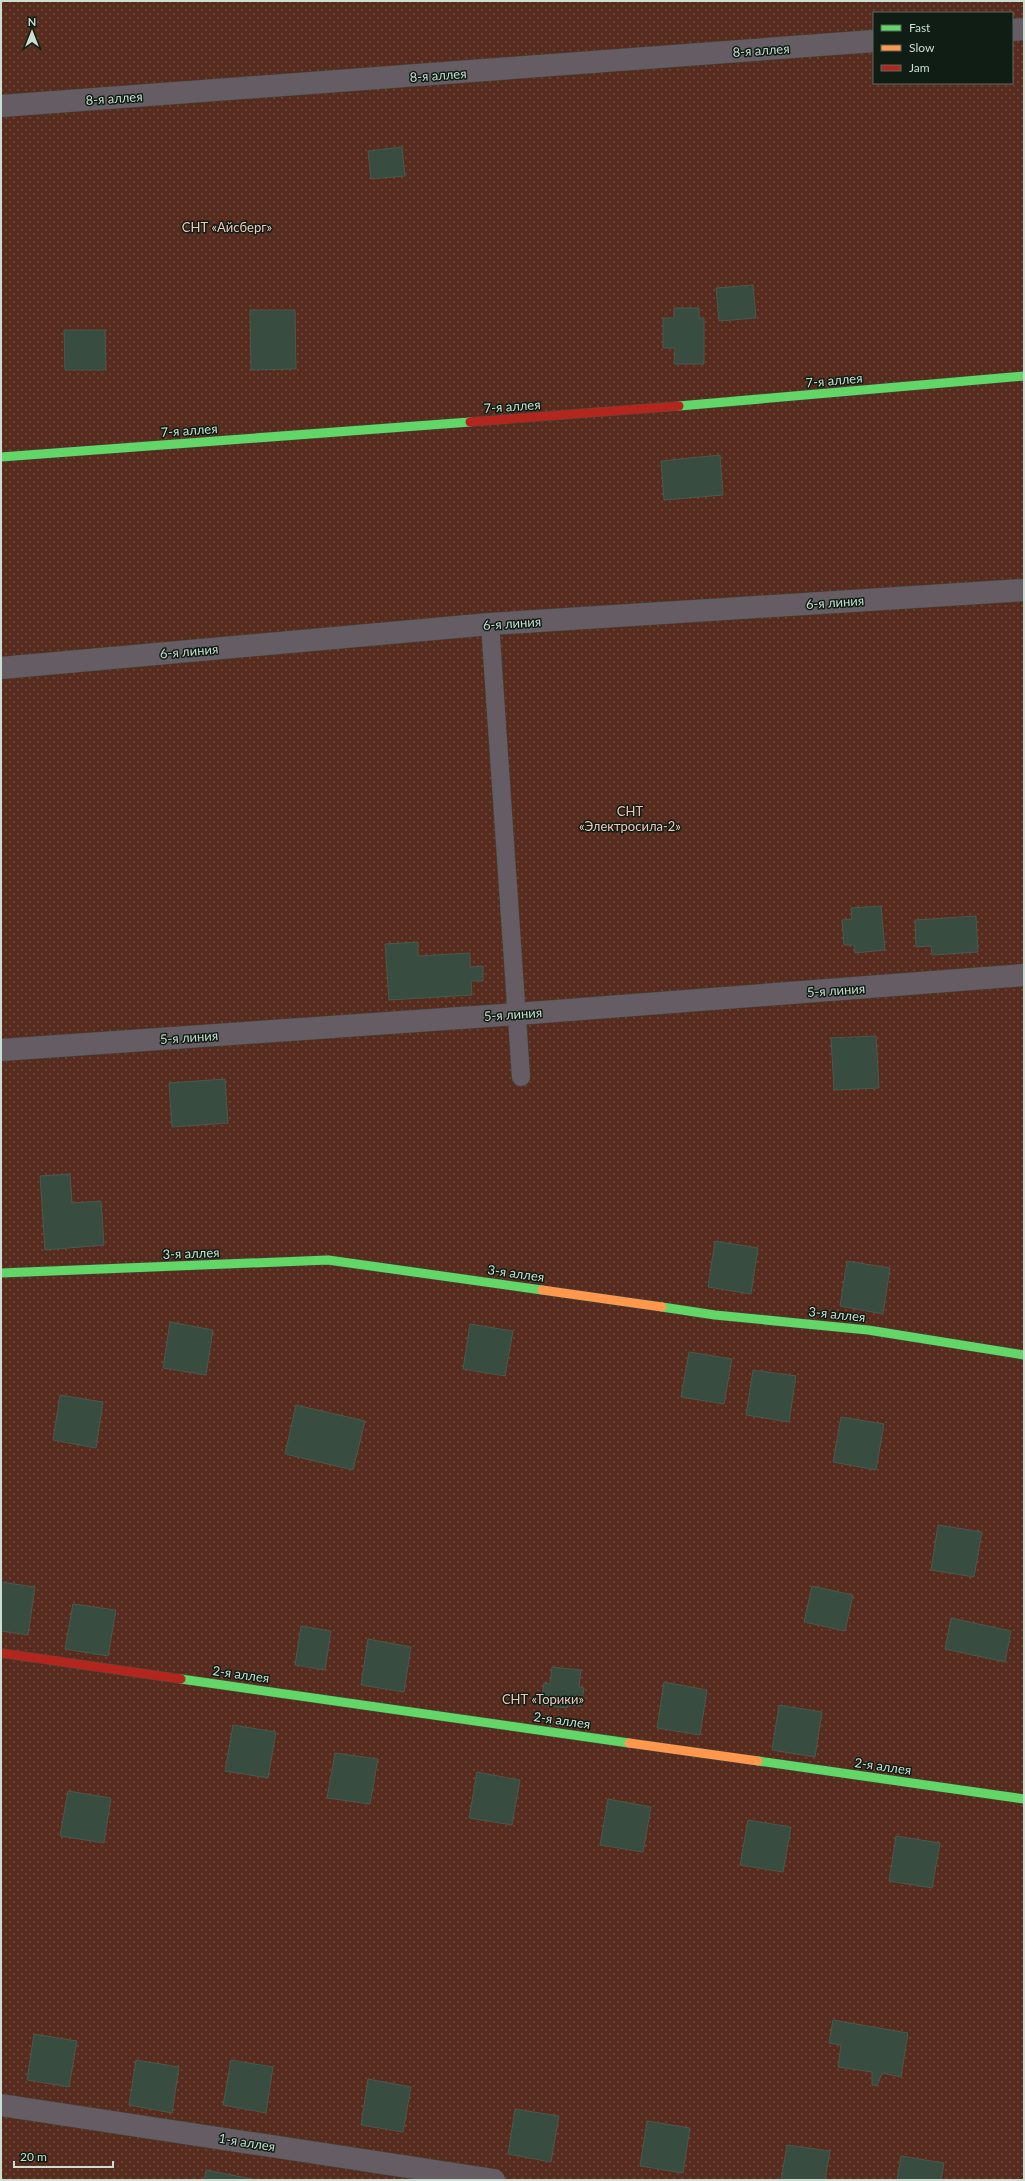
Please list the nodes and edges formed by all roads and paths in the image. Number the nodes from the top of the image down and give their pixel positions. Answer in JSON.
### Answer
{"nodes":[{"id":1,"x":1013,"y":30,"type":"edge"},
{"id":2,"x":1024,"y":30,"type":"edge"},
{"id":3,"x":873,"y":41,"type":"edge"},
{"id":4,"x":1,"y":106,"type":"edge"},
{"id":5,"x":1024,"y":376,"type":"edge"},
{"id":6,"x":1,"y":458,"type":"edge"},
{"id":7,"x":1024,"y":590,"type":"edge"},
{"id":8,"x":490,"y":624,"type":"junction"},
{"id":9,"x":1,"y":668,"type":"edge"},
{"id":10,"x":1024,"y":975,"type":"edge"},
{"id":11,"x":517,"y":1014,"type":"junction"},
{"id":12,"x":1,"y":1050,"type":"edge"},
{"id":13,"x":521,"y":1076,"type":"dead end"},
{"id":14,"x":1,"y":1273,"type":"edge"},
{"id":15,"x":1024,"y":1354,"type":"edge"},
{"id":16,"x":1,"y":1653,"type":"edge"},
{"id":17,"x":1024,"y":1799,"type":"edge"},
{"id":18,"x":1,"y":2105,"type":"edge"},
{"id":19,"x":494,"y":2180,"type":"edge"}],
"edges":[{"from":1,"to":2,"type":"street"},
{"from":3,"to":4,"type":"street","name":"8-я аллея"},
{"from":5,"to":6,"type":"street","name":"7-я аллея"},
{"from":7,"to":8,"type":"street","name":"6-я линия"},
{"from":8,"to":9,"type":"street","name":"6-я линия"},
{"from":8,"to":11,"type":"lane"},
{"from":10,"to":11,"type":"street","name":"5-я линия"},
{"from":11,"to":12,"type":"street","name":"5-я линия"},
{"from":11,"to":13,"type":"lane"},
{"from":14,"to":15,"type":"street","name":"3-я аллея"},
{"from":16,"to":17,"type":"street","name":"2-я аллея"},
{"from":18,"to":19,"type":"street","name":"1-я аллея"}]}
